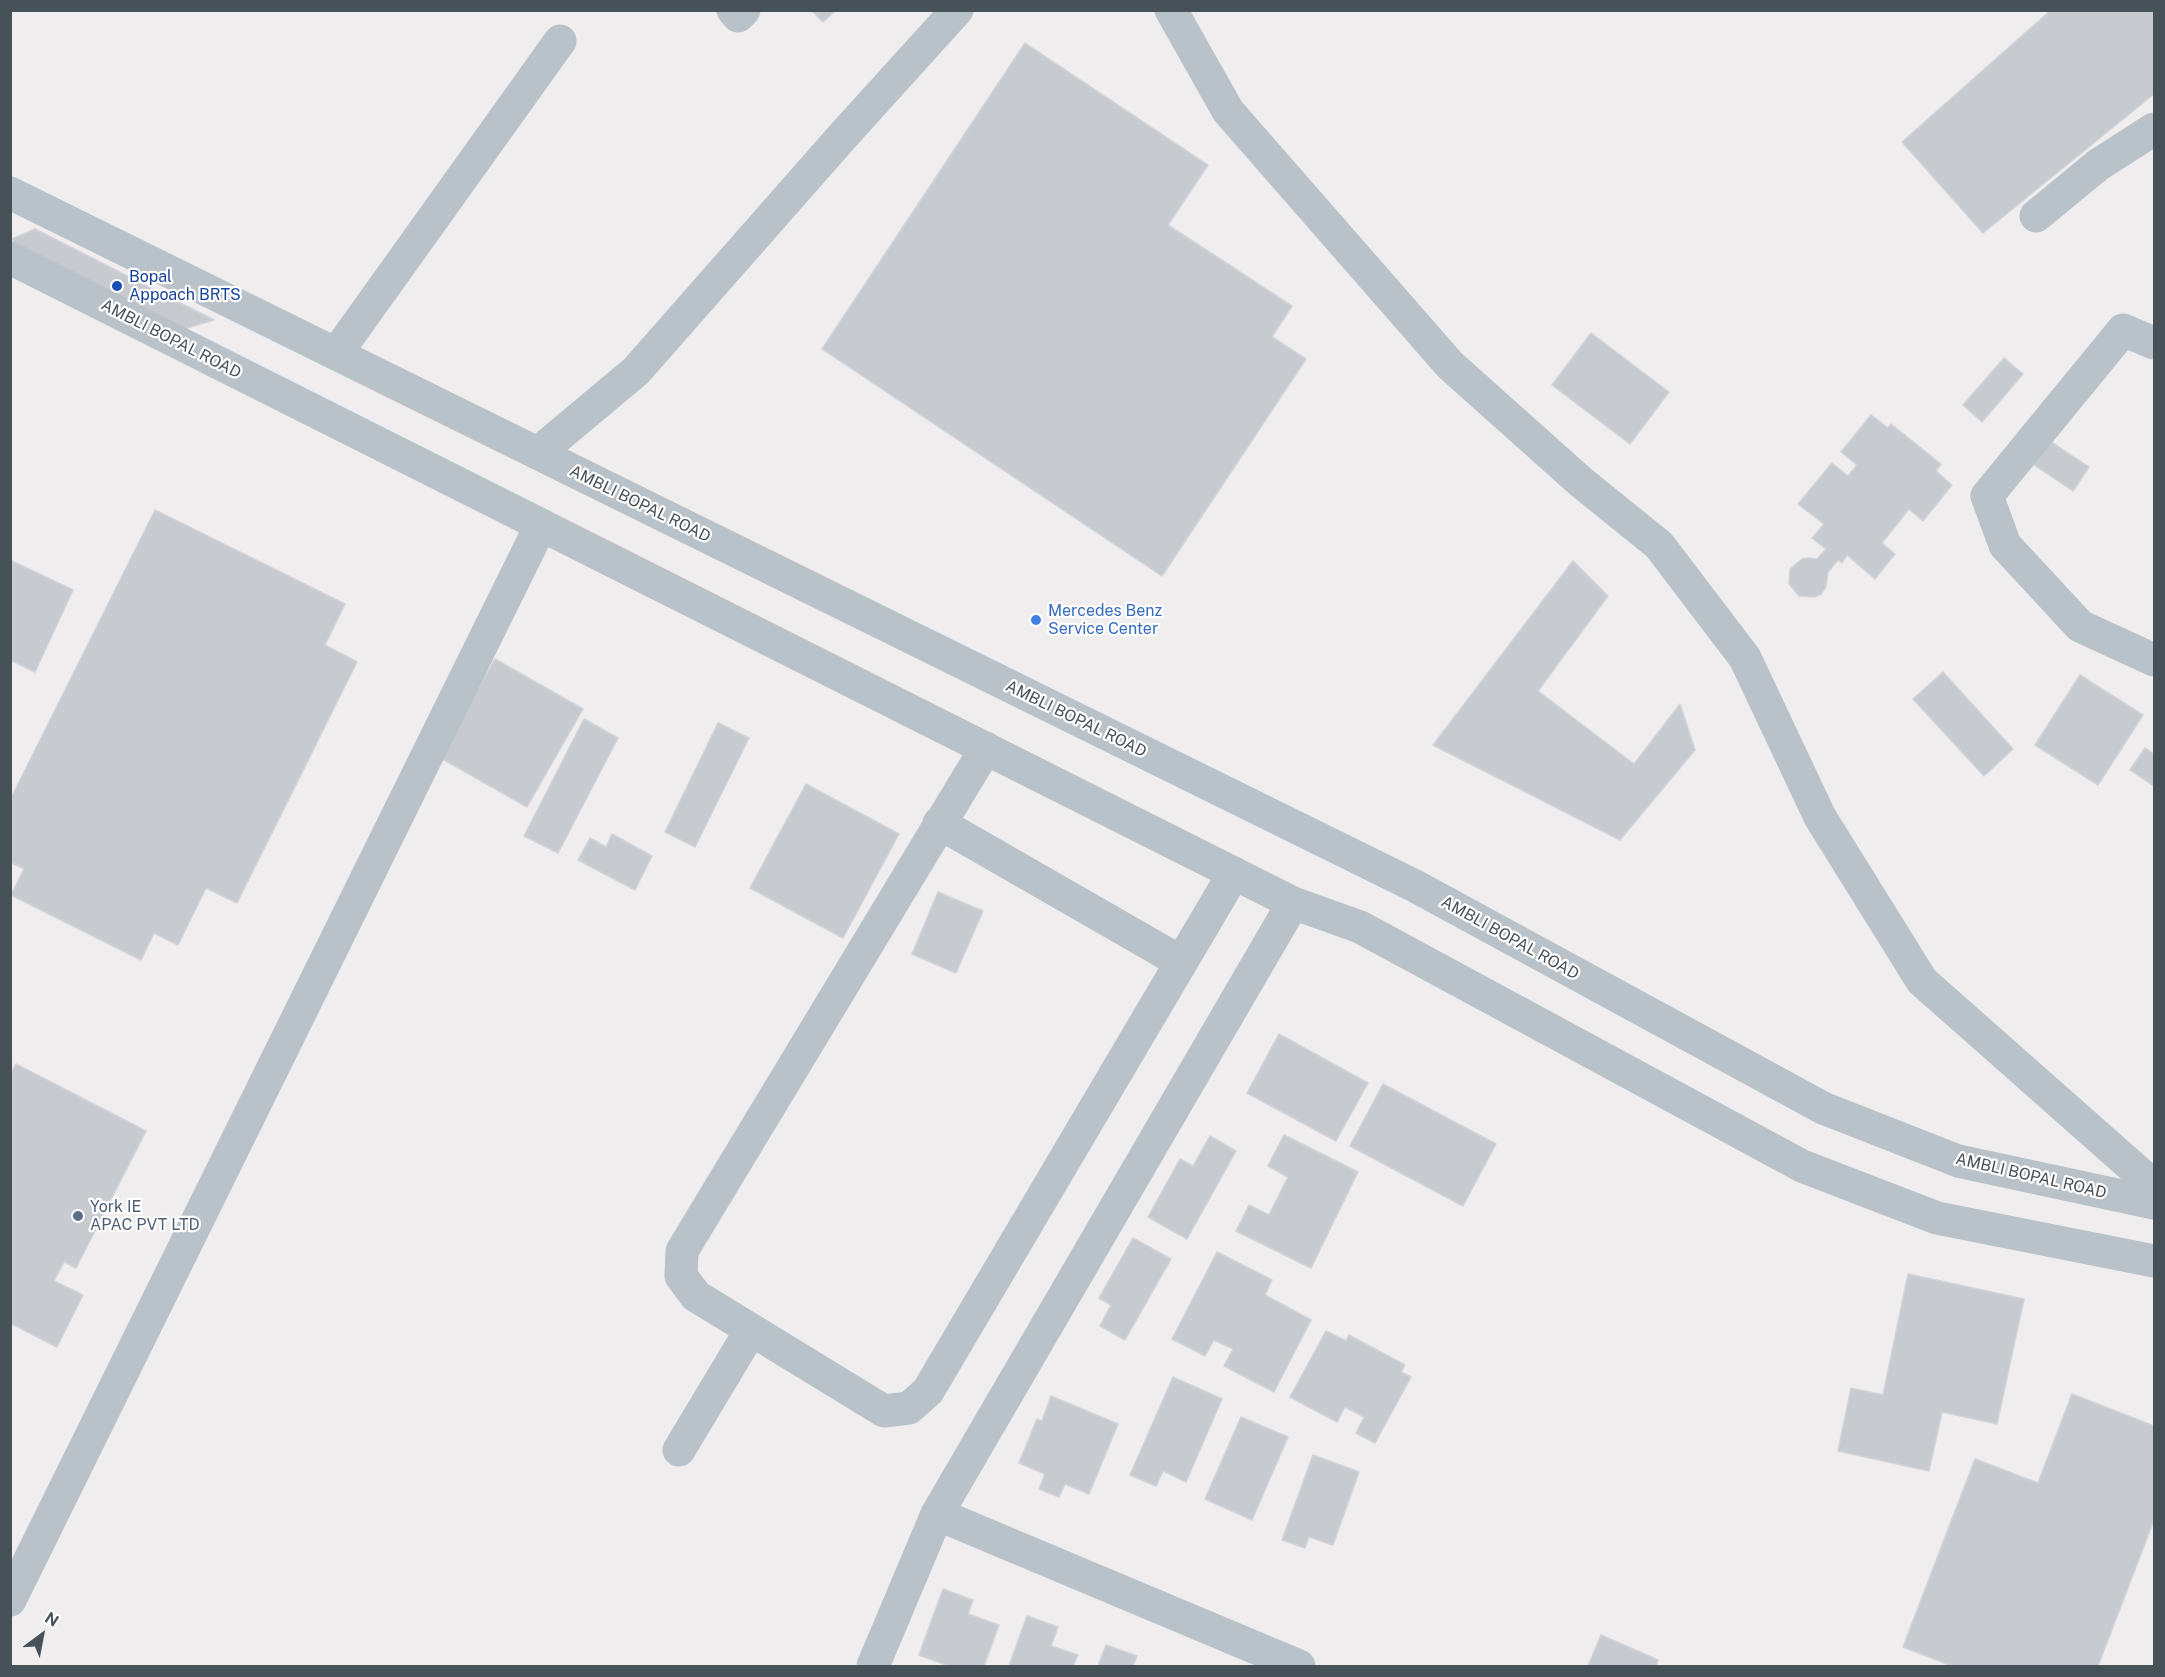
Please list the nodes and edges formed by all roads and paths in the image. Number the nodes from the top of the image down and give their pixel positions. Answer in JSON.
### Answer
{"nodes":[{"id":1,"x":733,"y":10,"type":"edge"},
{"id":2,"x":744,"y":10,"type":"edge"},
{"id":3,"x":957,"y":10,"type":"edge"},
{"id":4,"x":1171,"y":10,"type":"edge"},
{"id":5,"x":560,"y":41,"type":"dead end"},
{"id":6,"x":2154,"y":129,"type":"edge"},
{"id":7,"x":10,"y":193,"type":"edge"},
{"id":8,"x":2036,"y":216,"type":"dead end"},
{"id":9,"x":10,"y":258,"type":"edge"},
{"id":10,"x":2154,"y":343,"type":"edge"},
{"id":11,"x":336,"y":354,"type":"junction"},
{"id":12,"x":538,"y":453,"type":"junction"},
{"id":13,"x":541,"y":525,"type":"junction"},
{"id":14,"x":2154,"y":660,"type":"edge"},
{"id":15,"x":986,"y":748,"type":"junction"},
{"id":16,"x":939,"y":823,"type":"junction"},
{"id":17,"x":1234,"y":873,"type":"junction"},
{"id":18,"x":1293,"y":903,"type":"junction"},
{"id":19,"x":1182,"y":962,"type":"junction"},
{"id":20,"x":2154,"y":1186,"type":"edge"},
{"id":21,"x":2154,"y":1203,"type":"edge"},
{"id":22,"x":2154,"y":1262,"type":"edge"},
{"id":23,"x":751,"y":1330,"type":"junction"},
{"id":24,"x":679,"y":1450,"type":"dead end"},
{"id":25,"x":937,"y":1514,"type":"junction"},
{"id":26,"x":10,"y":1600,"type":"edge"},
{"id":27,"x":873,"y":1666,"type":"edge"},
{"id":28,"x":1299,"y":1666,"type":"edge"}],
"edges":[{"from":1,"to":2,"type":"street"},
{"from":3,"to":12,"type":"street"},
{"from":4,"to":20,"type":"street"},
{"from":5,"to":11,"type":"street"},
{"from":6,"to":8,"type":"street"},
{"from":7,"to":11,"type":"street","name":"AMBLI BOPAL ROAD"},
{"from":9,"to":13,"type":"street","name":"AMBLI BOPAL ROAD"},
{"from":10,"to":14,"type":"street"},
{"from":11,"to":12,"type":"street","name":"AMBLI BOPAL ROAD"},
{"from":12,"to":21,"type":"street","name":"AMBLI BOPAL ROAD"},
{"from":13,"to":15,"type":"street","name":"AMBLI BOPAL ROAD"},
{"from":13,"to":26,"type":"street"},
{"from":15,"to":16,"type":"street"},
{"from":15,"to":17,"type":"street","name":"AMBLI BOPAL ROAD"},
{"from":16,"to":19,"type":"street"},
{"from":16,"to":23,"type":"street"},
{"from":17,"to":18,"type":"street","name":"AMBLI BOPAL ROAD"},
{"from":17,"to":19,"type":"street"},
{"from":18,"to":22,"type":"street","name":"AMBLI BOPAL ROAD"},
{"from":18,"to":25,"type":"street"},
{"from":19,"to":23,"type":"street"},
{"from":23,"to":24,"type":"street"},
{"from":25,"to":27,"type":"street"},
{"from":25,"to":28,"type":"street"}]}
